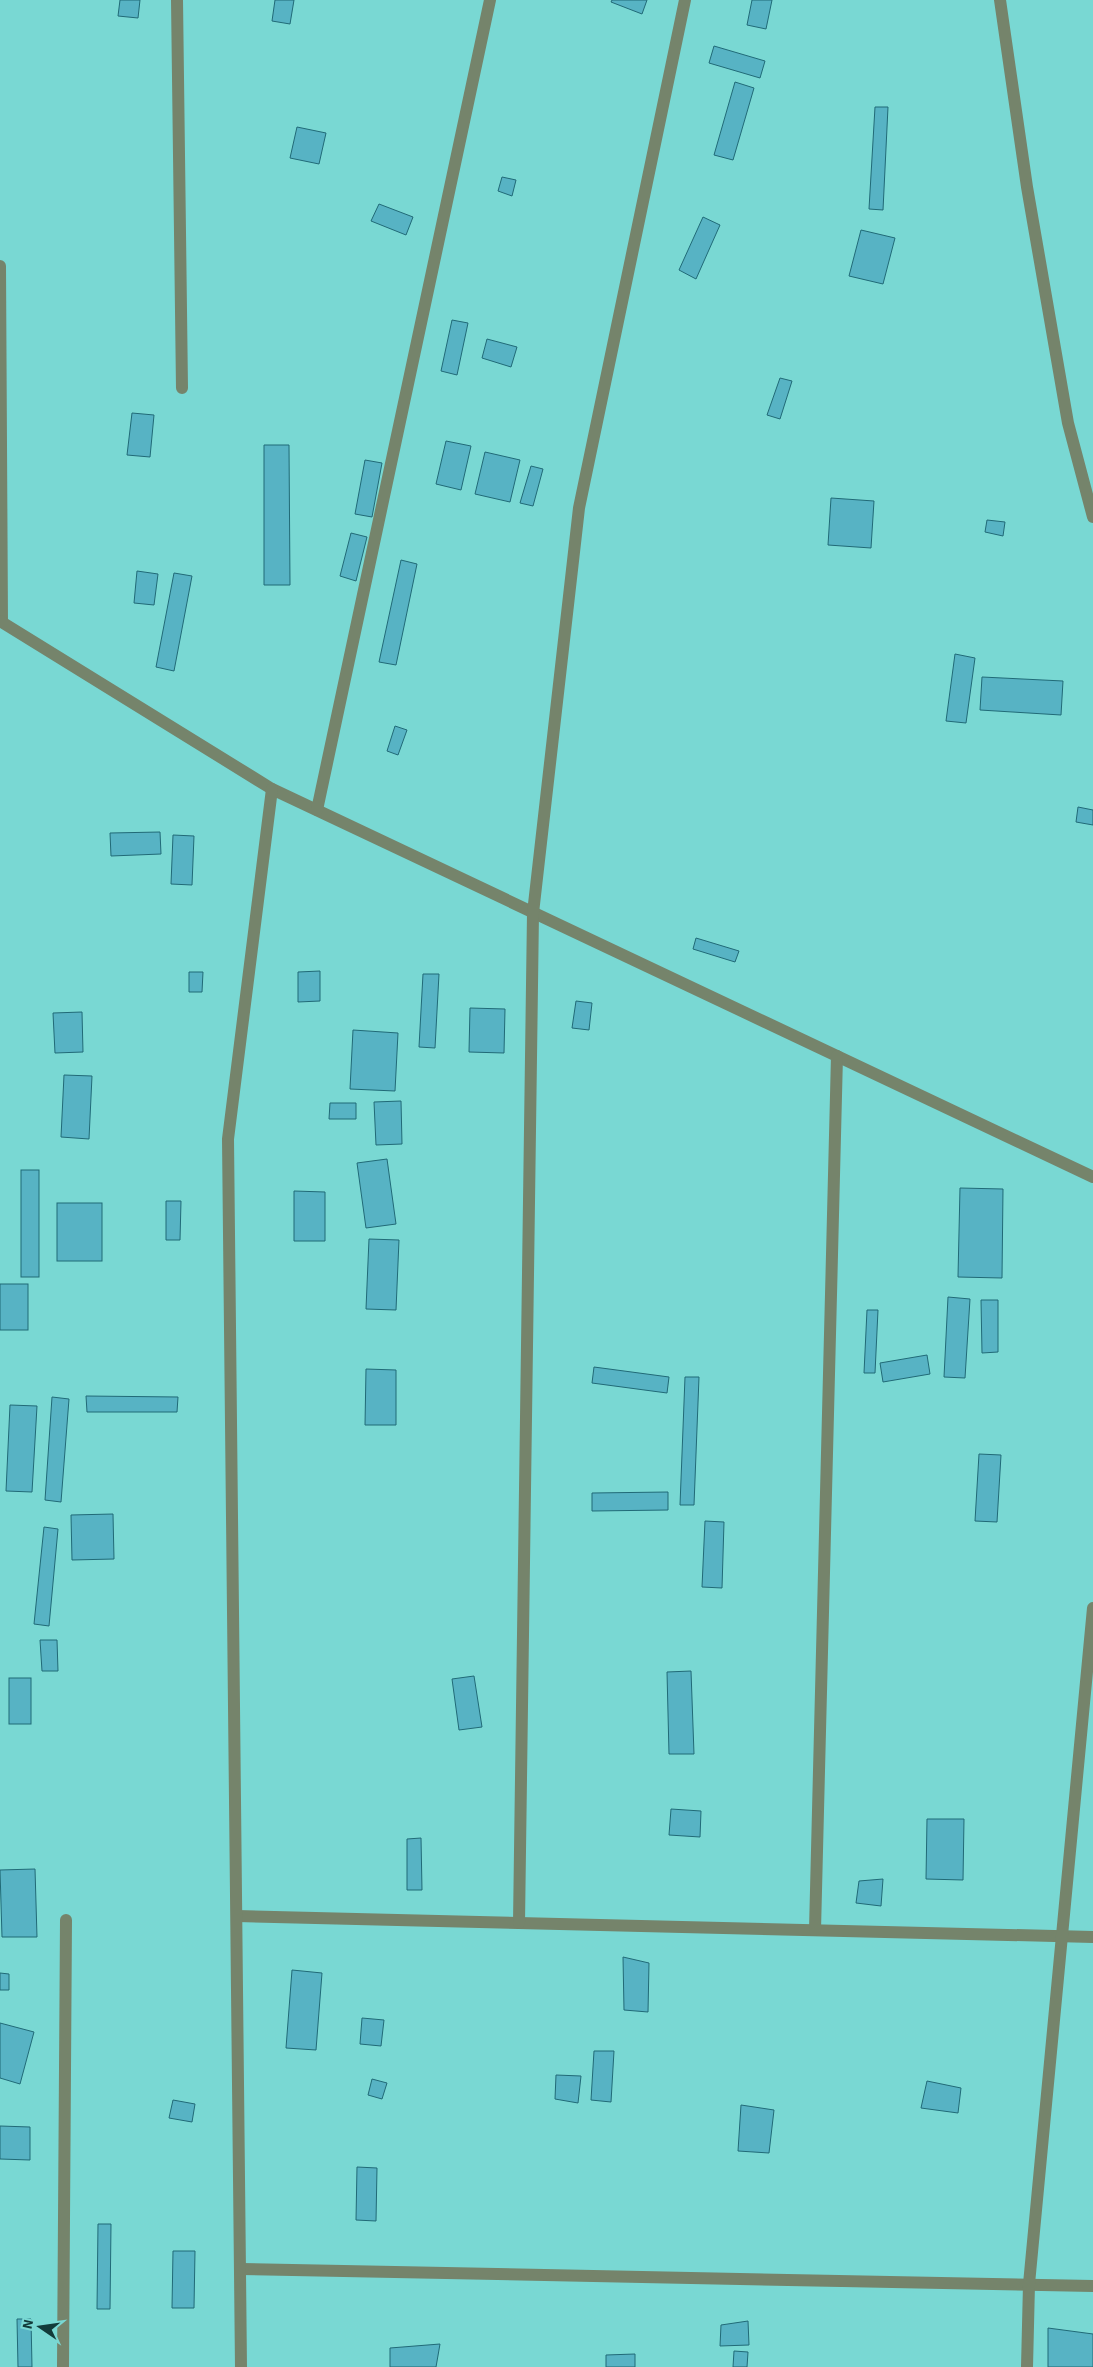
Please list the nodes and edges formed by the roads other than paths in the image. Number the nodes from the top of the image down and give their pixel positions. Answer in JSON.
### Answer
{"nodes":[{"id":1,"x":178,"y":0,"type":"edge"},
{"id":2,"x":490,"y":0,"type":"edge"},
{"id":3,"x":685,"y":0,"type":"edge"},
{"id":4,"x":1000,"y":0,"type":"edge"},
{"id":5,"x":0,"y":266,"type":"edge"},
{"id":6,"x":182,"y":388,"type":"dead end"},
{"id":7,"x":1093,"y":517,"type":"edge"},
{"id":8,"x":1,"y":621,"type":"edge"},
{"id":9,"x":272,"y":789,"type":"junction"},
{"id":10,"x":318,"y":810,"type":"junction"},
{"id":11,"x":533,"y":913,"type":"junction"},
{"id":12,"x":837,"y":1056,"type":"junction"},
{"id":13,"x":1093,"y":1177,"type":"edge"},
{"id":14,"x":1093,"y":1608,"type":"edge"},
{"id":15,"x":237,"y":1916,"type":"junction"},
{"id":16,"x":66,"y":1920,"type":"dead end"},
{"id":17,"x":519,"y":1923,"type":"junction"},
{"id":18,"x":815,"y":1930,"type":"junction"},
{"id":19,"x":1062,"y":1936,"type":"junction"},
{"id":20,"x":1093,"y":1937,"type":"edge"},
{"id":21,"x":241,"y":2270,"type":"junction"},
{"id":22,"x":1029,"y":2284,"type":"junction"},
{"id":23,"x":1093,"y":2286,"type":"edge"},
{"id":24,"x":63,"y":2367,"type":"edge"},
{"id":25,"x":241,"y":2367,"type":"edge"},
{"id":26,"x":1028,"y":2367,"type":"edge"}],
"edges":[{"from":1,"to":6,"type":"street"},
{"from":2,"to":10,"type":"street"},
{"from":3,"to":11,"type":"street"},
{"from":4,"to":7,"type":"street"},
{"from":5,"to":8,"type":"street"},
{"from":8,"to":9,"type":"street"},
{"from":9,"to":10,"type":"street"},
{"from":9,"to":15,"type":"street"},
{"from":10,"to":11,"type":"street"},
{"from":11,"to":12,"type":"street"},
{"from":11,"to":17,"type":"street"},
{"from":12,"to":13,"type":"street"},
{"from":12,"to":18,"type":"street"},
{"from":14,"to":19,"type":"street"},
{"from":15,"to":17,"type":"street"},
{"from":15,"to":21,"type":"street"},
{"from":16,"to":24,"type":"street"},
{"from":17,"to":18,"type":"street"},
{"from":18,"to":19,"type":"street"},
{"from":19,"to":20,"type":"street"},
{"from":19,"to":22,"type":"street"},
{"from":21,"to":22,"type":"street"},
{"from":21,"to":25,"type":"street"},
{"from":22,"to":23,"type":"street"},
{"from":22,"to":26,"type":"street"}]}
